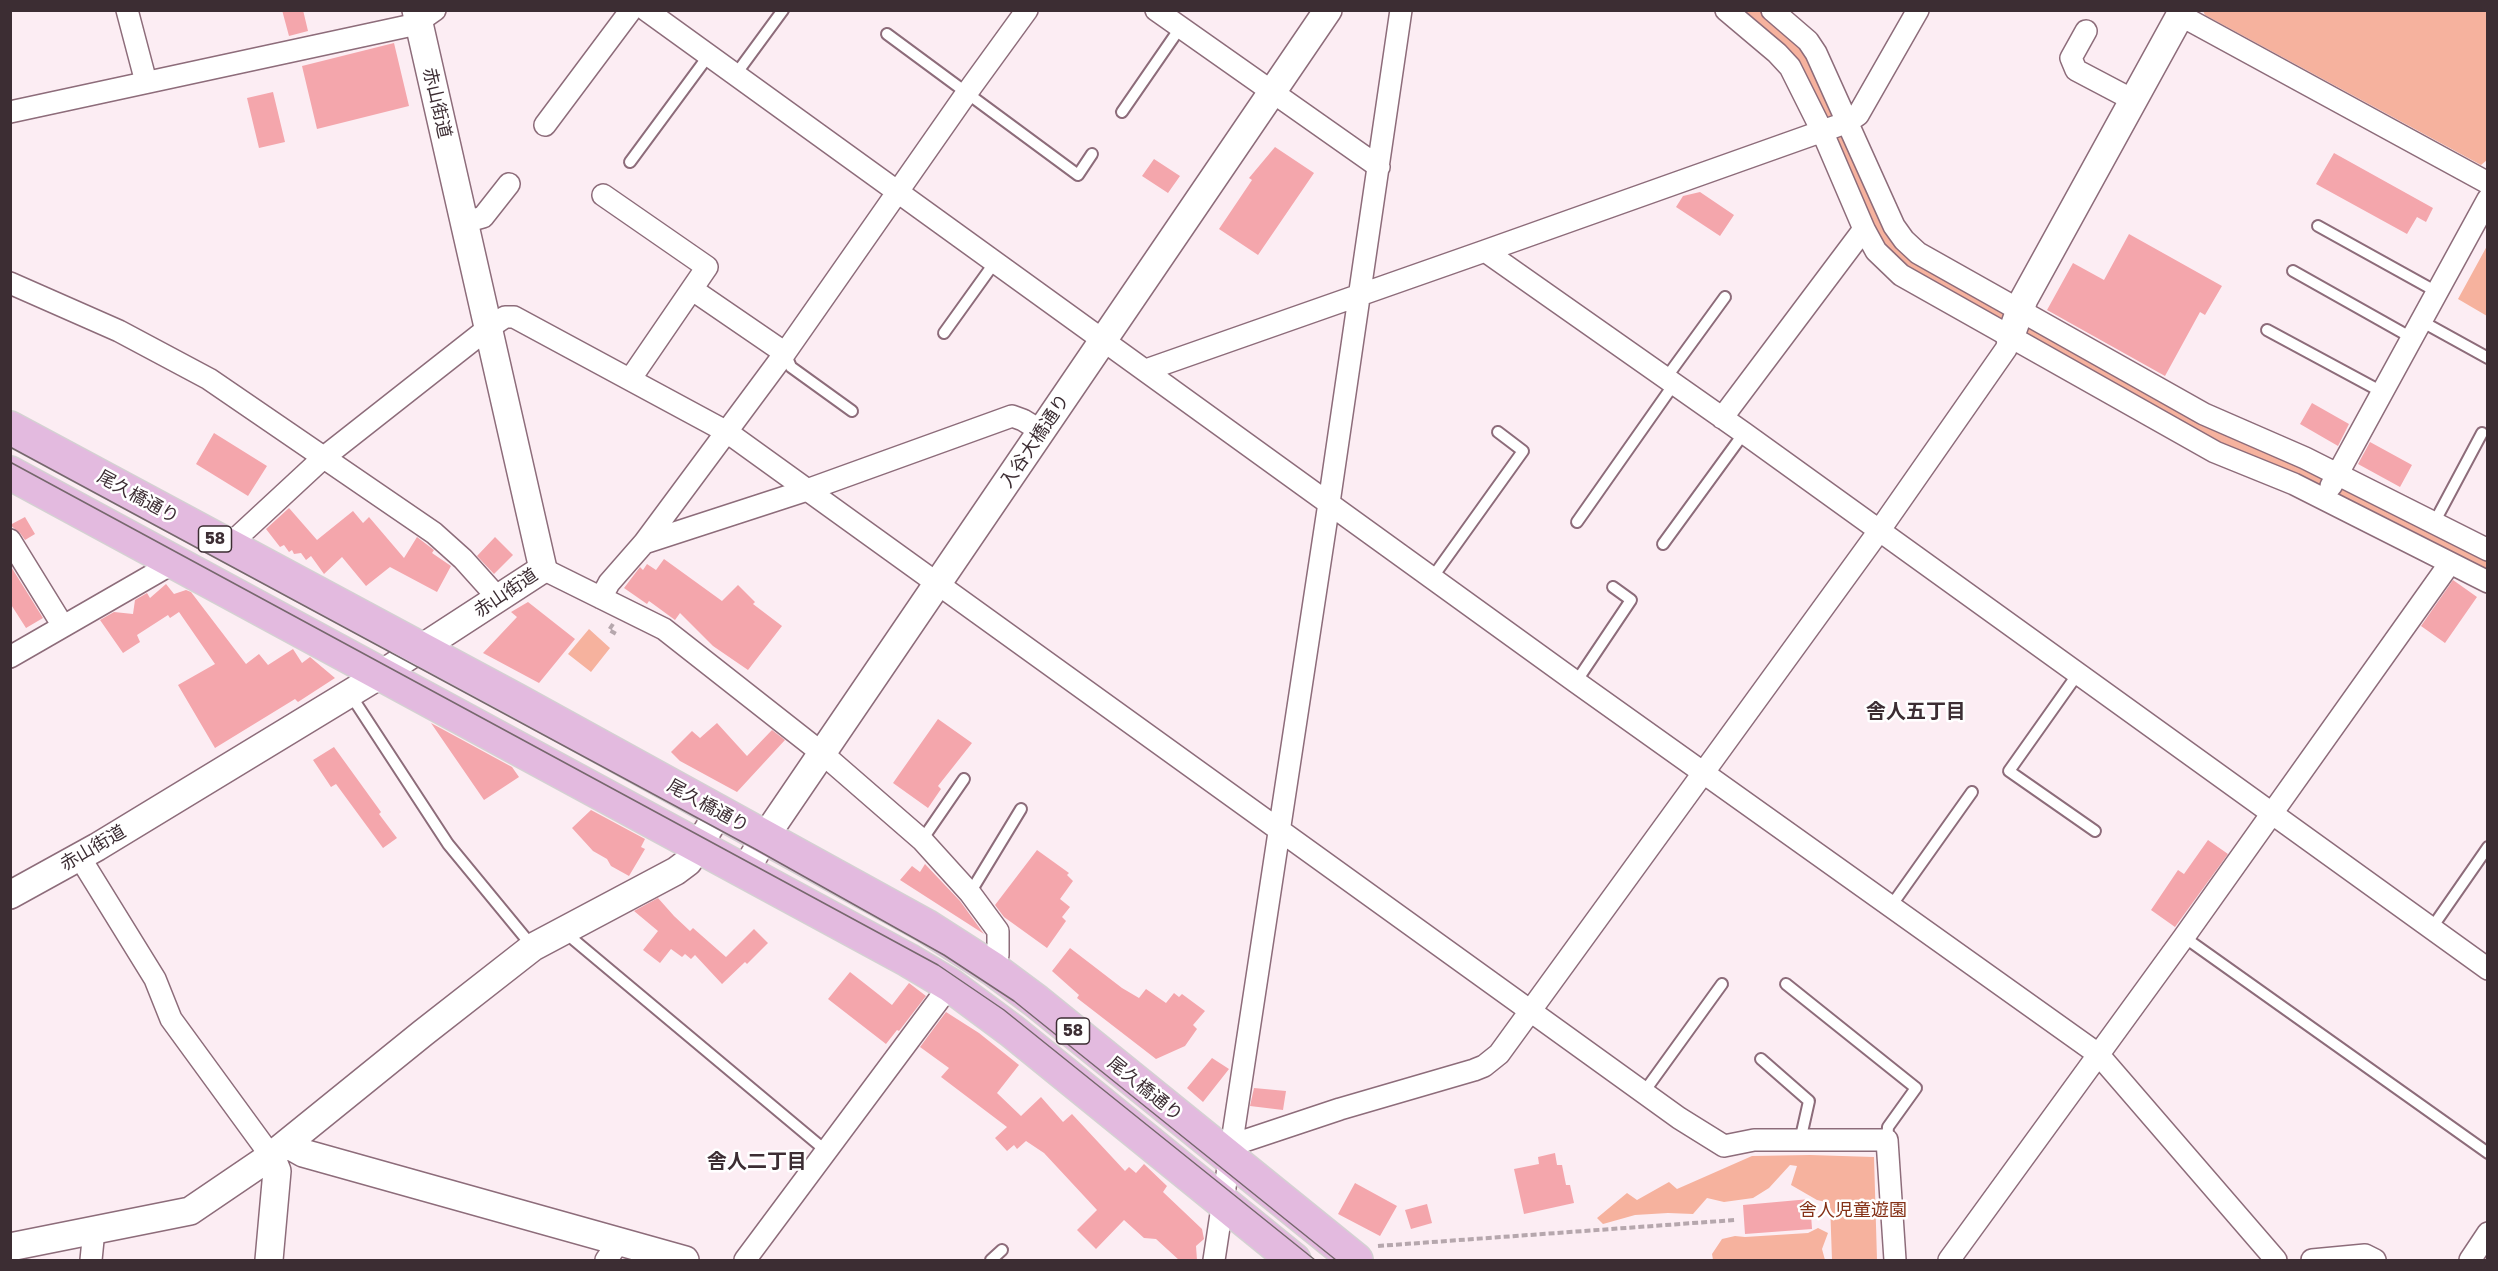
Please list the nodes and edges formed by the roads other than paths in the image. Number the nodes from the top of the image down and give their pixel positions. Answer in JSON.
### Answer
{"nodes":[{"id":1,"x":127,"y":10,"type":"edge"},
{"id":2,"x":631,"y":10,"type":"edge"},
{"id":3,"x":646,"y":10,"type":"edge"},
{"id":4,"x":783,"y":10,"type":"edge"},
{"id":5,"x":1027,"y":10,"type":"edge"},
{"id":6,"x":1156,"y":10,"type":"edge"},
{"id":7,"x":1328,"y":10,"type":"edge"},
{"id":8,"x":1401,"y":10,"type":"edge"},
{"id":9,"x":1726,"y":10,"type":"edge"},
{"id":10,"x":1772,"y":10,"type":"edge"},
{"id":11,"x":1918,"y":10,"type":"edge"},
{"id":12,"x":2182,"y":13,"type":"edge"},
{"id":13,"x":423,"y":14,"type":"edge"},
{"id":14,"x":1180,"y":28,"type":"junction"},
{"id":15,"x":2086,"y":31,"type":"dead end"},
{"id":16,"x":887,"y":34,"type":"dead end"},
{"id":17,"x":709,"y":55,"type":"junction"},
{"id":18,"x":736,"y":74,"type":"junction"},
{"id":19,"x":146,"y":82,"type":"junction"},
{"id":20,"x":1271,"y":93,"type":"junction"},
{"id":21,"x":966,"y":94,"type":"junction"},
{"id":22,"x":2133,"y":100,"type":"junction"},
{"id":23,"x":10,"y":112,"type":"edge"},
{"id":24,"x":1122,"y":112,"type":"dead end"},
{"id":25,"x":1848,"y":122,"type":"junction"},
{"id":26,"x":545,"y":125,"type":"dead end"},
{"id":27,"x":1822,"y":131,"type":"junction"},
{"id":28,"x":1092,"y":154,"type":"dead end"},
{"id":29,"x":630,"y":162,"type":"dead end"},
{"id":30,"x":1378,"y":167,"type":"junction"},
{"id":31,"x":2487,"y":183,"type":"edge"},
{"id":32,"x":509,"y":184,"type":"dead end"},
{"id":33,"x":898,"y":191,"type":"junction"},
{"id":34,"x":603,"y":195,"type":"dead end"},
{"id":35,"x":2487,"y":200,"type":"edge"},
{"id":36,"x":465,"y":222,"type":"junction"},
{"id":37,"x":2318,"y":226,"type":"dead end"},
{"id":38,"x":1864,"y":229,"type":"junction"},
{"id":39,"x":1485,"y":251,"type":"junction"},
{"id":40,"x":995,"y":262,"type":"junction"},
{"id":41,"x":2294,"y":272,"type":"dead end"},
{"id":42,"x":10,"y":283,"type":"edge"},
{"id":43,"x":693,"y":290,"type":"junction"},
{"id":44,"x":2437,"y":292,"type":"junction"},
{"id":45,"x":1359,"y":295,"type":"junction"},
{"id":46,"x":1725,"y":297,"type":"dead end"},
{"id":47,"x":2020,"y":311,"type":"junction"},
{"id":48,"x":487,"y":329,"type":"junction"},
{"id":49,"x":2266,"y":330,"type":"dead end"},
{"id":50,"x":2416,"y":330,"type":"junction"},
{"id":51,"x":944,"y":333,"type":"dead end"},
{"id":52,"x":2010,"y":339,"type":"junction"},
{"id":53,"x":1104,"y":340,"type":"junction"},
{"id":54,"x":785,"y":353,"type":"junction"},
{"id":55,"x":2487,"y":358,"type":"edge"},
{"id":56,"x":1146,"y":370,"type":"junction"},
{"id":57,"x":631,"y":378,"type":"junction"},
{"id":58,"x":1670,"y":381,"type":"junction"},
{"id":59,"x":2382,"y":392,"type":"junction"},
{"id":60,"x":852,"y":411,"type":"dead end"},
{"id":61,"x":1722,"y":418,"type":"junction"},
{"id":62,"x":10,"y":428,"type":"edge"},
{"id":63,"x":1041,"y":431,"type":"junction"},
{"id":64,"x":727,"y":432,"type":"junction"},
{"id":65,"x":1498,"y":432,"type":"dead end"},
{"id":66,"x":1744,"y":433,"type":"junction"},
{"id":67,"x":2482,"y":433,"type":"dead end"},
{"id":68,"x":323,"y":458,"type":"junction"},
{"id":69,"x":10,"y":473,"type":"edge"},
{"id":70,"x":2337,"y":474,"type":"junction"},
{"id":71,"x":807,"y":490,"type":"junction"},
{"id":72,"x":2323,"y":498,"type":"junction"},
{"id":73,"x":1329,"y":503,"type":"junction"},
{"id":74,"x":1577,"y":522,"type":"dead end"},
{"id":75,"x":2434,"y":523,"type":"junction"},
{"id":76,"x":1879,"y":531,"type":"junction"},
{"id":77,"x":10,"y":540,"type":"edge"},
{"id":78,"x":644,"y":543,"type":"junction"},
{"id":79,"x":1663,"y":544,"type":"dead end"},
{"id":80,"x":228,"y":546,"type":"junction"},
{"id":81,"x":2487,"y":550,"type":"edge"},
{"id":82,"x":175,"y":562,"type":"junction"},
{"id":83,"x":2450,"y":563,"type":"junction"},
{"id":84,"x":543,"y":569,"type":"junction"},
{"id":85,"x":1432,"y":578,"type":"junction"},
{"id":86,"x":2487,"y":582,"type":"edge"},
{"id":87,"x":938,"y":585,"type":"junction"},
{"id":88,"x":1613,"y":587,"type":"dead end"},
{"id":89,"x":601,"y":597,"type":"junction"},
{"id":90,"x":499,"y":599,"type":"junction"},
{"id":91,"x":63,"y":626,"type":"junction"},
{"id":92,"x":420,"y":650,"type":"junction"},
{"id":93,"x":10,"y":657,"type":"edge"},
{"id":94,"x":380,"y":675,"type":"junction"},
{"id":95,"x":2077,"y":675,"type":"junction"},
{"id":96,"x":1576,"y":682,"type":"junction"},
{"id":97,"x":350,"y":694,"type":"junction"},
{"id":98,"x":823,"y":753,"type":"junction"},
{"id":99,"x":1702,"y":771,"type":"junction"},
{"id":100,"x":964,"y":779,"type":"dead end"},
{"id":101,"x":1972,"y":792,"type":"dead end"},
{"id":102,"x":1021,"y":809,"type":"dead end"},
{"id":103,"x":720,"y":812,"type":"junction"},
{"id":104,"x":2272,"y":814,"type":"junction"},
{"id":105,"x":1278,"y":830,"type":"junction"},
{"id":106,"x":2095,"y":831,"type":"dead end"},
{"id":107,"x":765,"y":837,"type":"junction"},
{"id":108,"x":922,"y":840,"type":"junction"},
{"id":109,"x":699,"y":847,"type":"junction"},
{"id":110,"x":2487,"y":847,"type":"edge"},
{"id":111,"x":79,"y":856,"type":"junction"},
{"id":112,"x":744,"y":872,"type":"junction"},
{"id":113,"x":970,"y":893,"type":"junction"},
{"id":114,"x":10,"y":895,"type":"edge"},
{"id":115,"x":1891,"y":906,"type":"junction"},
{"id":116,"x":2431,"y":928,"type":"junction"},
{"id":117,"x":567,"y":929,"type":"junction"},
{"id":118,"x":2184,"y":937,"type":"junction"},
{"id":119,"x":533,"y":947,"type":"junction"},
{"id":120,"x":993,"y":969,"type":"junction"},
{"id":121,"x":2487,"y":969,"type":"edge"},
{"id":122,"x":1722,"y":984,"type":"dead end"},
{"id":123,"x":1786,"y":984,"type":"dead end"},
{"id":124,"x":950,"y":985,"type":"junction"},
{"id":125,"x":1530,"y":1010,"type":"junction"},
{"id":126,"x":2098,"y":1054,"type":"junction"},
{"id":127,"x":1761,"y":1059,"type":"dead end"},
{"id":128,"x":1644,"y":1092,"type":"junction"},
{"id":129,"x":1887,"y":1140,"type":"junction"},
{"id":130,"x":1800,"y":1141,"type":"junction"},
{"id":131,"x":279,"y":1150,"type":"junction"},
{"id":132,"x":825,"y":1150,"type":"junction"},
{"id":133,"x":2487,"y":1153,"type":"edge"},
{"id":134,"x":1230,"y":1158,"type":"junction"},
{"id":135,"x":1224,"y":1203,"type":"junction"},
{"id":136,"x":94,"y":1230,"type":"junction"},
{"id":137,"x":2487,"y":1233,"type":"edge"},
{"id":138,"x":10,"y":1247,"type":"edge"},
{"id":139,"x":1002,"y":1250,"type":"dead end"},
{"id":140,"x":612,"y":1251,"type":"edge"},
{"id":141,"x":1362,"y":1254,"type":"edge"},
{"id":142,"x":91,"y":1260,"type":"edge"},
{"id":143,"x":269,"y":1260,"type":"edge"},
{"id":144,"x":685,"y":1260,"type":"edge"},
{"id":145,"x":745,"y":1260,"type":"edge"},
{"id":146,"x":991,"y":1260,"type":"edge"},
{"id":147,"x":1214,"y":1260,"type":"edge"},
{"id":148,"x":1294,"y":1260,"type":"edge"},
{"id":149,"x":1895,"y":1260,"type":"edge"},
{"id":150,"x":1949,"y":1260,"type":"edge"},
{"id":151,"x":2276,"y":1260,"type":"edge"},
{"id":152,"x":2312,"y":1260,"type":"edge"},
{"id":153,"x":2375,"y":1260,"type":"edge"},
{"id":154,"x":2470,"y":1260,"type":"edge"}],
"edges":[{"from":1,"to":19,"type":"street"},
{"from":2,"to":26,"type":"street"},
{"from":3,"to":17,"type":"street"},
{"from":4,"to":18,"type":"lane"},
{"from":5,"to":21,"type":"street"},
{"from":6,"to":14,"type":"street"},
{"from":7,"to":20,"type":"street","name":"入谷大橋通り"},
{"from":8,"to":30,"type":"street"},
{"from":9,"to":27,"type":"street"},
{"from":10,"to":25,"type":"street"},
{"from":11,"to":25,"type":"street"},
{"from":12,"to":22,"type":"street"},
{"from":12,"to":31,"type":"street"},
{"from":13,"to":19,"type":"street"},
{"from":13,"to":36,"type":"street","name":"赤山街道"},
{"from":14,"to":20,"type":"street"},
{"from":14,"to":24,"type":"lane"},
{"from":15,"to":22,"type":"street"},
{"from":16,"to":21,"type":"lane"},
{"from":17,"to":18,"type":"street"},
{"from":17,"to":29,"type":"lane"},
{"from":18,"to":33,"type":"street"},
{"from":19,"to":23,"type":"street"},
{"from":20,"to":30,"type":"street"},
{"from":20,"to":53,"type":"street","name":"入谷大橋通り"},
{"from":21,"to":28,"type":"lane"},
{"from":21,"to":33,"type":"street"},
{"from":22,"to":47,"type":"street"},
{"from":25,"to":27,"type":"street"},
{"from":25,"to":47,"type":"street"},
{"from":27,"to":38,"type":"street"},
{"from":27,"to":39,"type":"street"},
{"from":30,"to":45,"type":"street"},
{"from":32,"to":36,"type":"street"},
{"from":33,"to":40,"type":"street"},
{"from":33,"to":54,"type":"street"},
{"from":34,"to":43,"type":"street"},
{"from":35,"to":44,"type":"street"},
{"from":36,"to":48,"type":"street","name":"赤山街道"},
{"from":37,"to":44,"type":"lane"},
{"from":38,"to":52,"type":"street"},
{"from":38,"to":61,"type":"street"},
{"from":39,"to":45,"type":"street"},
{"from":39,"to":58,"type":"street"},
{"from":40,"to":51,"type":"lane"},
{"from":40,"to":53,"type":"street"},
{"from":41,"to":50,"type":"lane"},
{"from":42,"to":68,"type":"street"},
{"from":43,"to":54,"type":"street"},
{"from":43,"to":57,"type":"street"},
{"from":44,"to":50,"type":"street"},
{"from":45,"to":56,"type":"street"},
{"from":45,"to":73,"type":"street"},
{"from":46,"to":58,"type":"lane"},
{"from":47,"to":52,"type":"street"},
{"from":47,"to":70,"type":"street"},
{"from":48,"to":57,"type":"street"},
{"from":48,"to":68,"type":"street"},
{"from":48,"to":84,"type":"street","name":"赤山街道"},
{"from":49,"to":59,"type":"lane"},
{"from":50,"to":55,"type":"lane"},
{"from":50,"to":59,"type":"street"},
{"from":52,"to":72,"type":"street"},
{"from":52,"to":76,"type":"street"},
{"from":53,"to":56,"type":"street"},
{"from":53,"to":63,"type":"street","name":"入谷大橋通り"},
{"from":54,"to":60,"type":"lane"},
{"from":54,"to":64,"type":"street"},
{"from":56,"to":73,"type":"street"},
{"from":57,"to":64,"type":"street"},
{"from":58,"to":61,"type":"street"},
{"from":58,"to":74,"type":"lane"},
{"from":59,"to":70,"type":"street"},
{"from":61,"to":66,"type":"street"},
{"from":62,"to":80,"type":"main road","name":"尾久橋通り","number":"58"},
{"from":63,"to":71,"type":"street"},
{"from":63,"to":87,"type":"street","name":"入谷大橋通り"},
{"from":64,"to":71,"type":"street"},
{"from":64,"to":78,"type":"street"},
{"from":65,"to":85,"type":"lane"},
{"from":66,"to":76,"type":"street"},
{"from":66,"to":79,"type":"lane"},
{"from":67,"to":75,"type":"lane"},
{"from":68,"to":80,"type":"street"},
{"from":68,"to":90,"type":"street"},
{"from":69,"to":82,"type":"main road","number":"58"},
{"from":70,"to":72,"type":"street"},
{"from":70,"to":75,"type":"street"},
{"from":71,"to":78,"type":"street"},
{"from":71,"to":87,"type":"street"},
{"from":72,"to":83,"type":"street"},
{"from":73,"to":85,"type":"street"},
{"from":73,"to":105,"type":"street"},
{"from":75,"to":81,"type":"street"},
{"from":76,"to":95,"type":"street"},
{"from":76,"to":99,"type":"street"},
{"from":77,"to":91,"type":"street"},
{"from":78,"to":89,"type":"street"},
{"from":80,"to":92,"type":"main road","name":"尾久橋通り","number":"58"},
{"from":82,"to":91,"type":"street"},
{"from":82,"to":94,"type":"main road","number":"58"},
{"from":83,"to":86,"type":"street"},
{"from":83,"to":104,"type":"street"},
{"from":84,"to":89,"type":"street"},
{"from":84,"to":90,"type":"street","name":"赤山街道"},
{"from":85,"to":96,"type":"street"},
{"from":87,"to":98,"type":"street","name":"入谷大橋通り"},
{"from":87,"to":105,"type":"street"},
{"from":88,"to":96,"type":"lane"},
{"from":89,"to":98,"type":"street"},
{"from":90,"to":92,"type":"street","name":"赤山街道"},
{"from":91,"to":93,"type":"street"},
{"from":92,"to":94,"type":"street","name":"赤山街道"},
{"from":92,"to":103,"type":"main road","name":"尾久橋通り","number":"58"},
{"from":94,"to":97,"type":"street","name":"赤山街道"},
{"from":94,"to":109,"type":"main road","number":"58"},
{"from":95,"to":104,"type":"street"},
{"from":95,"to":106,"type":"lane"},
{"from":96,"to":99,"type":"street"},
{"from":97,"to":111,"type":"street","name":"赤山街道"},
{"from":97,"to":119,"type":"lane"},
{"from":98,"to":107,"type":"street","name":"入谷大橋通り"},
{"from":98,"to":108,"type":"street"},
{"from":99,"to":115,"type":"street"},
{"from":99,"to":125,"type":"street"},
{"from":100,"to":108,"type":"lane"},
{"from":101,"to":115,"type":"lane"},
{"from":102,"to":113,"type":"lane"},
{"from":103,"to":107,"type":"main road","name":"尾久橋通り","number":"58"},
{"from":103,"to":109,"type":"street"},
{"from":104,"to":116,"type":"street"},
{"from":104,"to":118,"type":"street"},
{"from":105,"to":125,"type":"street"},
{"from":105,"to":134,"type":"street"},
{"from":107,"to":112,"type":"street","name":"入谷大橋通り"},
{"from":107,"to":120,"type":"main road","name":"尾久橋通り","number":"58"},
{"from":108,"to":113,"type":"street"},
{"from":109,"to":112,"type":"main road","number":"58"},
{"from":109,"to":117,"type":"street"},
{"from":110,"to":116,"type":"lane"},
{"from":111,"to":114,"type":"street","name":"赤山街道"},
{"from":111,"to":131,"type":"street"},
{"from":112,"to":124,"type":"main road","number":"58"},
{"from":113,"to":120,"type":"street"},
{"from":115,"to":126,"type":"street"},
{"from":116,"to":121,"type":"street"},
{"from":117,"to":119,"type":"street"},
{"from":117,"to":132,"type":"lane"},
{"from":118,"to":126,"type":"street"},
{"from":118,"to":133,"type":"lane"},
{"from":119,"to":131,"type":"street"},
{"from":120,"to":134,"type":"main road","name":"尾久橋通り","number":"58"},
{"from":122,"to":128,"type":"lane"},
{"from":123,"to":129,"type":"lane"},
{"from":124,"to":132,"type":"street"},
{"from":124,"to":135,"type":"main road","number":"58"},
{"from":125,"to":128,"type":"street"},
{"from":125,"to":134,"type":"street"},
{"from":126,"to":150,"type":"street"},
{"from":126,"to":151,"type":"street"},
{"from":127,"to":130,"type":"lane"},
{"from":128,"to":130,"type":"street"},
{"from":129,"to":130,"type":"street"},
{"from":129,"to":149,"type":"street"},
{"from":131,"to":136,"type":"street"},
{"from":131,"to":140,"type":"street"},
{"from":131,"to":143,"type":"street"},
{"from":132,"to":145,"type":"street"},
{"from":134,"to":135,"type":"street"},
{"from":134,"to":141,"type":"main road","name":"尾久橋通り","number":"58"},
{"from":135,"to":147,"type":"street"},
{"from":135,"to":148,"type":"main road","number":"58"},
{"from":136,"to":138,"type":"street"},
{"from":136,"to":142,"type":"street"},
{"from":137,"to":154,"type":"street"},
{"from":139,"to":146,"type":"lane"},
{"from":140,"to":144,"type":"street"},
{"from":152,"to":153,"type":"street"}]}
